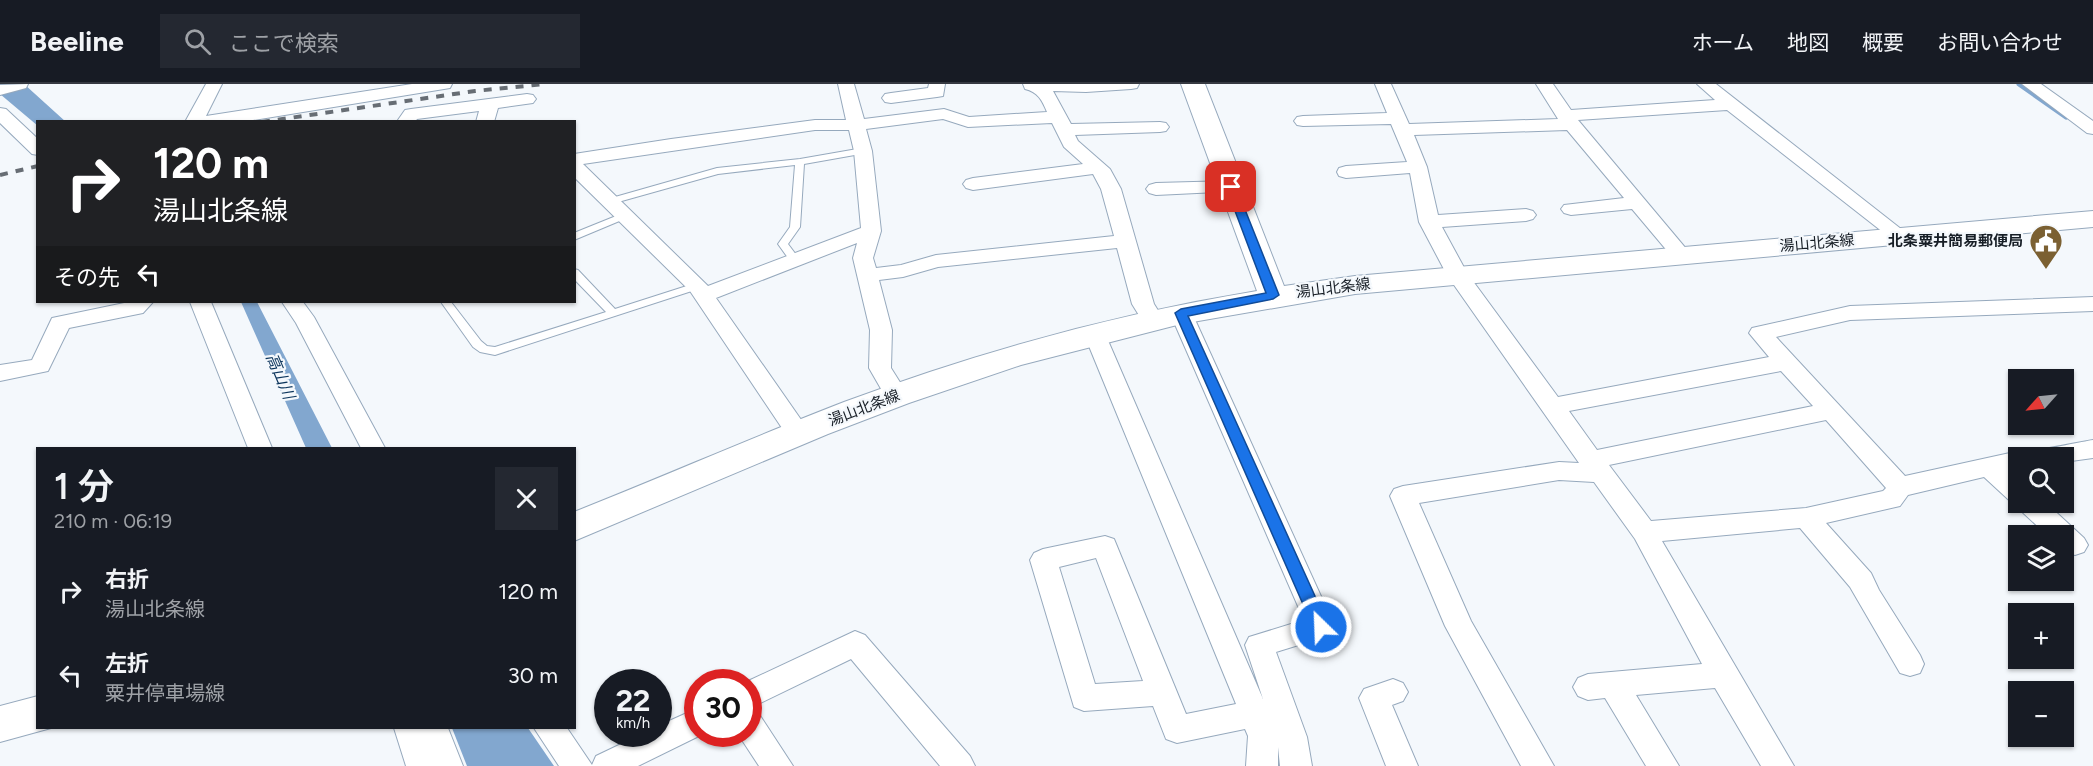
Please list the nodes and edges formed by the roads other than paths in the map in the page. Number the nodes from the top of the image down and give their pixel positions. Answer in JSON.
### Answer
{"nodes":[{"id":1,"x":20,"y":84,"type":"edge"},
{"id":2,"x":214,"y":84,"type":"edge"},
{"id":3,"x":444,"y":84,"type":"edge"},
{"id":4,"x":846,"y":84,"type":"edge"},
{"id":5,"x":937,"y":84,"type":"edge"},
{"id":6,"x":1031,"y":84,"type":"edge"},
{"id":7,"x":1131,"y":84,"type":"edge"},
{"id":8,"x":1193,"y":84,"type":"edge"},
{"id":9,"x":1383,"y":84,"type":"edge"},
{"id":10,"x":1544,"y":84,"type":"edge"},
{"id":11,"x":1706,"y":84,"type":"edge"},
{"id":12,"x":2030,"y":84,"type":"edge"},
{"id":13,"x":409,"y":86,"type":"edge"},
{"id":14,"x":0,"y":90,"type":"edge"},
{"id":15,"x":891,"y":98,"type":"dead end"},
{"id":16,"x":527,"y":99,"type":"dead end"},
{"id":17,"x":490,"y":104,"type":"junction"},
{"id":18,"x":1731,"y":104,"type":"junction"},
{"id":19,"x":2071,"y":113,"type":"junction"},
{"id":20,"x":2093,"y":113,"type":"edge"},
{"id":21,"x":0,"y":114,"type":"edge"},
{"id":22,"x":195,"y":120,"type":"edge"},
{"id":23,"x":211,"y":120,"type":"edge"},
{"id":24,"x":407,"y":120,"type":"dead end"},
{"id":25,"x":486,"y":120,"type":"edge"},
{"id":26,"x":1568,"y":120,"type":"junction"},
{"id":27,"x":1303,"y":121,"type":"dead end"},
{"id":28,"x":1061,"y":124,"type":"junction"},
{"id":29,"x":1401,"y":124,"type":"junction"},
{"id":30,"x":856,"y":125,"type":"junction"},
{"id":31,"x":1160,"y":127,"type":"dead end"},
{"id":32,"x":2093,"y":129,"type":"edge"},
{"id":33,"x":36,"y":148,"type":"edge"},
{"id":34,"x":863,"y":151,"type":"junction"},
{"id":35,"x":576,"y":160,"type":"edge"},
{"id":36,"x":800,"y":162,"type":"junction"},
{"id":37,"x":1418,"y":167,"type":"junction"},
{"id":38,"x":576,"y":168,"type":"edge"},
{"id":39,"x":1097,"y":168,"type":"junction"},
{"id":40,"x":1346,"y":172,"type":"dead end"},
{"id":41,"x":974,"y":184,"type":"dead end"},
{"id":42,"x":1231,"y":187,"type":"junction"},
{"id":43,"x":1156,"y":189,"type":"dead end"},
{"id":44,"x":1635,"y":203,"type":"junction"},
{"id":45,"x":619,"y":208,"type":"junction"},
{"id":46,"x":1571,"y":209,"type":"dead end"},
{"id":47,"x":1526,"y":215,"type":"dead end"},
{"id":48,"x":2093,"y":219,"type":"edge"},
{"id":49,"x":1429,"y":222,"type":"junction"},
{"id":50,"x":871,"y":231,"type":"junction"},
{"id":51,"x":576,"y":236,"type":"edge"},
{"id":52,"x":1900,"y":236,"type":"junction"},
{"id":53,"x":1125,"y":241,"type":"junction"},
{"id":54,"x":1681,"y":255,"type":"junction"},
{"id":55,"x":795,"y":260,"type":"junction"},
{"id":56,"x":576,"y":274,"type":"edge"},
{"id":57,"x":867,"y":275,"type":"junction"},
{"id":58,"x":1457,"y":275,"type":"junction"},
{"id":59,"x":700,"y":291,"type":"junction"},
{"id":60,"x":1273,"y":295,"type":"junction"},
{"id":61,"x":141,"y":303,"type":"edge"},
{"id":62,"x":200,"y":303,"type":"edge"},
{"id":63,"x":293,"y":303,"type":"edge"},
{"id":64,"x":447,"y":303,"type":"edge"},
{"id":65,"x":2093,"y":304,"type":"edge"},
{"id":66,"x":614,"y":314,"type":"junction"},
{"id":67,"x":1167,"y":316,"type":"junction"},
{"id":68,"x":1095,"y":334,"type":"junction"},
{"id":69,"x":1786,"y":362,"type":"junction"},
{"id":70,"x":0,"y":373,"type":"edge"},
{"id":71,"x":896,"y":395,"type":"junction"},
{"id":72,"x":1551,"y":405,"type":"junction"},
{"id":73,"x":1831,"y":411,"type":"junction"},
{"id":74,"x":800,"y":434,"type":"junction"},
{"id":75,"x":260,"y":447,"type":"edge"},
{"id":76,"x":372,"y":447,"type":"edge"},
{"id":77,"x":2093,"y":449,"type":"edge"},
{"id":78,"x":2074,"y":452,"type":"edge"},
{"id":79,"x":2008,"y":463,"type":"edge"},
{"id":80,"x":1595,"y":466,"type":"junction"},
{"id":81,"x":1989,"y":467,"type":"junction"},
{"id":82,"x":2008,"y":484,"type":"edge"},
{"id":83,"x":1900,"y":487,"type":"junction"},
{"id":84,"x":2040,"y":513,"type":"edge"},
{"id":85,"x":1806,"y":518,"type":"junction"},
{"id":86,"x":576,"y":526,"type":"edge"},
{"id":87,"x":1644,"y":532,"type":"junction"},
{"id":88,"x":2075,"y":545,"type":"dead end"},
{"id":89,"x":1910,"y":664,"type":"dead end"},
{"id":90,"x":1723,"y":675,"type":"junction"},
{"id":91,"x":762,"y":689,"type":"edge"},
{"id":92,"x":1162,"y":692,"type":"junction"},
{"id":93,"x":1393,"y":692,"type":"dead end"},
{"id":94,"x":1269,"y":711,"type":"junction"},
{"id":95,"x":36,"y":715,"type":"edge"},
{"id":96,"x":0,"y":724,"type":"edge"},
{"id":97,"x":684,"y":728,"type":"edge"},
{"id":98,"x":409,"y":729,"type":"edge"},
{"id":99,"x":433,"y":729,"type":"edge"},
{"id":100,"x":550,"y":729,"type":"edge"},
{"id":101,"x":762,"y":744,"type":"edge"},
{"id":102,"x":422,"y":766,"type":"edge"},
{"id":103,"x":447,"y":766,"type":"edge"},
{"id":104,"x":577,"y":766,"type":"edge"},
{"id":105,"x":607,"y":766,"type":"edge"},
{"id":106,"x":777,"y":766,"type":"edge"},
{"id":107,"x":958,"y":766,"type":"edge"},
{"id":108,"x":1262,"y":766,"type":"edge"},
{"id":109,"x":1296,"y":766,"type":"edge"},
{"id":110,"x":1402,"y":766,"type":"edge"},
{"id":111,"x":1538,"y":766,"type":"edge"},
{"id":112,"x":1663,"y":766,"type":"edge"},
{"id":113,"x":1778,"y":766,"type":"edge"}],
"edges":[{"from":1,"to":14,"type":"street"},
{"from":2,"to":22,"type":"street"},
{"from":3,"to":13,"type":"street"},
{"from":4,"to":30,"type":"street"},
{"from":5,"to":15,"type":"street"},
{"from":6,"to":7,"type":"street"},
{"from":6,"to":28,"type":"street"},
{"from":8,"to":42,"type":"main road"},
{"from":9,"to":29,"type":"street"},
{"from":10,"to":26,"type":"street"},
{"from":11,"to":18,"type":"street"},
{"from":12,"to":19,"type":"street"},
{"from":13,"to":23,"type":"street"},
{"from":16,"to":17,"type":"street"},
{"from":17,"to":24,"type":"street"},
{"from":17,"to":25,"type":"street"},
{"from":18,"to":26,"type":"street"},
{"from":18,"to":52,"type":"street"},
{"from":19,"to":20,"type":"street"},
{"from":19,"to":32,"type":"street"},
{"from":21,"to":33,"type":"street"},
{"from":26,"to":29,"type":"street"},
{"from":26,"to":44,"type":"street"},
{"from":27,"to":29,"type":"street"},
{"from":28,"to":30,"type":"street"},
{"from":28,"to":31,"type":"street"},
{"from":28,"to":39,"type":"street"},
{"from":29,"to":37,"type":"street"},
{"from":30,"to":34,"type":"street"},
{"from":30,"to":35,"type":"street"},
{"from":34,"to":36,"type":"lane"},
{"from":34,"to":50,"type":"street"},
{"from":36,"to":45,"type":"lane"},
{"from":36,"to":55,"type":"lane"},
{"from":37,"to":40,"type":"street"},
{"from":37,"to":49,"type":"street"},
{"from":38,"to":45,"type":"street"},
{"from":39,"to":41,"type":"street"},
{"from":39,"to":53,"type":"street"},
{"from":42,"to":43,"type":"street"},
{"from":42,"to":60,"type":"main road"},
{"from":44,"to":46,"type":"street"},
{"from":44,"to":54,"type":"street"},
{"from":45,"to":51,"type":"lane"},
{"from":45,"to":59,"type":"street"},
{"from":47,"to":49,"type":"street"},
{"from":48,"to":52,"type":"main road","name":"湯山北条線"},
{"from":49,"to":58,"type":"street"},
{"from":50,"to":55,"type":"street"},
{"from":50,"to":57,"type":"street"},
{"from":52,"to":54,"type":"main road","name":"湯山北条線"},
{"from":53,"to":57,"type":"street"},
{"from":53,"to":67,"type":"street"},
{"from":54,"to":58,"type":"main road","name":"湯山北条線"},
{"from":55,"to":59,"type":"street"},
{"from":56,"to":66,"type":"lane"},
{"from":57,"to":71,"type":"street"},
{"from":58,"to":60,"type":"main road","name":"湯山北条線"},
{"from":58,"to":72,"type":"street"},
{"from":59,"to":66,"type":"lane"},
{"from":59,"to":74,"type":"street"},
{"from":60,"to":67,"type":"main road","name":"湯山北条線"},
{"from":61,"to":70,"type":"street"},
{"from":62,"to":75,"type":"street"},
{"from":63,"to":76,"type":"street"},
{"from":64,"to":66,"type":"lane"},
{"from":65,"to":69,"type":"street"},
{"from":67,"to":68,"type":"main road","name":"湯山北条線"},
{"from":67,"to":94,"type":"street"},
{"from":68,"to":71,"type":"main road","name":"湯山北条線"},
{"from":68,"to":94,"type":"street"},
{"from":69,"to":72,"type":"street"},
{"from":69,"to":73,"type":"street"},
{"from":71,"to":74,"type":"main road","name":"湯山北条線"},
{"from":72,"to":80,"type":"street"},
{"from":73,"to":80,"type":"street"},
{"from":73,"to":83,"type":"street"},
{"from":74,"to":86,"type":"main road","name":"湯山北条線"},
{"from":77,"to":78,"type":"street"},
{"from":79,"to":81,"type":"street"},
{"from":80,"to":87,"type":"street"},
{"from":80,"to":111,"type":"street"},
{"from":81,"to":82,"type":"street"},
{"from":81,"to":83,"type":"street"},
{"from":83,"to":85,"type":"street"},
{"from":84,"to":88,"type":"street"},
{"from":85,"to":87,"type":"street"},
{"from":85,"to":89,"type":"street"},
{"from":87,"to":90,"type":"street"},
{"from":90,"to":112,"type":"street"},
{"from":90,"to":113,"type":"street"},
{"from":91,"to":107,"type":"street"},
{"from":92,"to":92,"type":"street"},
{"from":92,"to":94,"type":"street"},
{"from":93,"to":110,"type":"street"},
{"from":94,"to":108,"type":"street"},
{"from":94,"to":109,"type":"street"},
{"from":95,"to":96,"type":"main road"},
{"from":97,"to":105,"type":"street"},
{"from":98,"to":102,"type":"street"},
{"from":99,"to":103,"type":"street"},
{"from":100,"to":104,"type":"street"},
{"from":101,"to":106,"type":"street"}]}
